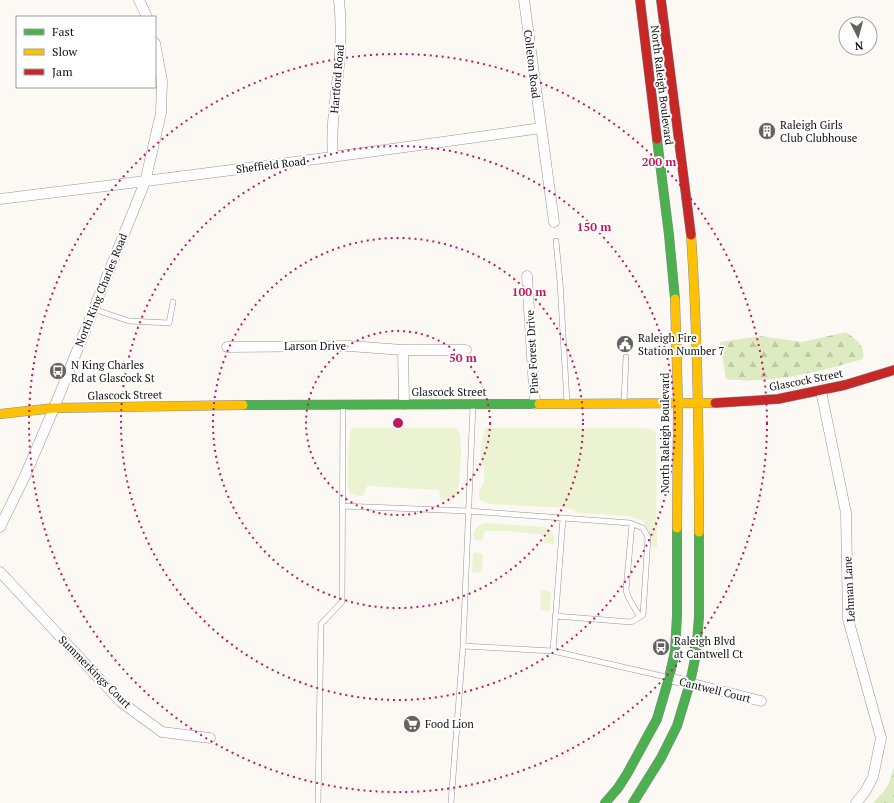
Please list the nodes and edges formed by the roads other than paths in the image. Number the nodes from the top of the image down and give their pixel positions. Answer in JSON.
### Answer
{"nodes":[{"id":1,"x":139,"y":0,"type":"edge"},
{"id":2,"x":339,"y":0,"type":"edge"},
{"id":3,"x":524,"y":0,"type":"edge"},
{"id":4,"x":640,"y":0,"type":"edge"},
{"id":5,"x":661,"y":0,"type":"edge"},
{"id":6,"x":147,"y":16,"type":"edge"},
{"id":7,"x":156,"y":48,"type":"edge"},
{"id":8,"x":541,"y":128,"type":"junction"},
{"id":9,"x":334,"y":157,"type":"junction"},
{"id":10,"x":145,"y":182,"type":"junction"},
{"id":11,"x":0,"y":199,"type":"edge"},
{"id":12,"x":554,"y":222,"type":"dead end"},
{"id":13,"x":556,"y":241,"type":"dead end"},
{"id":14,"x":527,"y":276,"type":"dead end"},
{"id":15,"x":173,"y":302,"type":"dead end"},
{"id":16,"x":93,"y":309,"type":"junction"},
{"id":17,"x":227,"y":347,"type":"dead end"},
{"id":18,"x":403,"y":350,"type":"junction"},
{"id":19,"x":466,"y":350,"type":"dead end"},
{"id":20,"x":626,"y":357,"type":"dead end"},
{"id":21,"x":894,"y":370,"type":"edge"},
{"id":22,"x":820,"y":391,"type":"junction"},
{"id":23,"x":343,"y":404,"type":"junction"},
{"id":24,"x":404,"y":404,"type":"junction"},
{"id":25,"x":473,"y":404,"type":"junction"},
{"id":26,"x":535,"y":404,"type":"junction"},
{"id":27,"x":567,"y":404,"type":"junction"},
{"id":28,"x":624,"y":404,"type":"junction"},
{"id":29,"x":678,"y":404,"type":"junction"},
{"id":30,"x":698,"y":404,"type":"junction"},
{"id":31,"x":54,"y":408,"type":"junction"},
{"id":32,"x":0,"y":414,"type":"edge"},
{"id":33,"x":342,"y":506,"type":"junction"},
{"id":34,"x":468,"y":511,"type":"junction"},
{"id":35,"x":563,"y":518,"type":"junction"},
{"id":36,"x":632,"y":524,"type":"junction"},
{"id":37,"x":0,"y":527,"type":"edge"},
{"id":38,"x":0,"y":572,"type":"edge"},
{"id":39,"x":555,"y":616,"type":"junction"},
{"id":40,"x":640,"y":617,"type":"junction"},
{"id":41,"x":463,"y":646,"type":"junction"},
{"id":42,"x":553,"y":651,"type":"junction"},
{"id":43,"x":669,"y":678,"type":"junction"},
{"id":44,"x":690,"y":683,"type":"junction"},
{"id":45,"x":761,"y":701,"type":"dead end"},
{"id":46,"x":210,"y":738,"type":"dead end"},
{"id":47,"x":318,"y":803,"type":"edge"},
{"id":48,"x":451,"y":803,"type":"edge"},
{"id":49,"x":605,"y":803,"type":"edge"},
{"id":50,"x":633,"y":803,"type":"edge"},
{"id":51,"x":856,"y":803,"type":"edge"}],
"edges":[{"from":1,"to":6,"type":"street"},
{"from":2,"to":9,"type":"street","name":"Hartford Road"},
{"from":3,"to":8,"type":"street","name":"Colleton Road"},
{"from":4,"to":29,"type":"main road","name":"North Raleigh Boulevard"},
{"from":5,"to":30,"type":"main road","name":"North Raleigh Boulevard"},
{"from":7,"to":10,"type":"street","name":"North King Charles Road"},
{"from":8,"to":9,"type":"street","name":"Sheffield Road"},
{"from":8,"to":12,"type":"street","name":"Colleton Road"},
{"from":9,"to":10,"type":"street","name":"Sheffield Road"},
{"from":10,"to":11,"type":"street","name":"Sheffield Road"},
{"from":10,"to":16,"type":"street","name":"North King Charles Road"},
{"from":13,"to":27,"type":"lane"},
{"from":14,"to":26,"type":"street","name":"Pine Forest Drive"},
{"from":15,"to":16,"type":"lane"},
{"from":16,"to":31,"type":"street","name":"North King Charles Road"},
{"from":17,"to":18,"type":"street","name":"Larson Drive"},
{"from":18,"to":19,"type":"street","name":"Larson Drive"},
{"from":18,"to":24,"type":"street"},
{"from":20,"to":28,"type":"lane"},
{"from":21,"to":22,"type":"main road","name":"Glascock Street"},
{"from":22,"to":30,"type":"main road","name":"Glascock Street"},
{"from":22,"to":51,"type":"street","name":"Lehman Lane"},
{"from":23,"to":24,"type":"main road","name":"Glascock Street"},
{"from":23,"to":31,"type":"main road","name":"Glascock Street"},
{"from":23,"to":33,"type":"lane"},
{"from":24,"to":25,"type":"main road","name":"Glascock Street"},
{"from":25,"to":26,"type":"main road","name":"Glascock Street"},
{"from":25,"to":34,"type":"lane"},
{"from":26,"to":27,"type":"main road","name":"Glascock Street"},
{"from":27,"to":28,"type":"main road","name":"Glascock Street"},
{"from":28,"to":29,"type":"main road","name":"Glascock Street"},
{"from":29,"to":30,"type":"main road","name":"Glascock Street"},
{"from":29,"to":43,"type":"main road","name":"North Raleigh Boulevard"},
{"from":30,"to":44,"type":"main road","name":"North Raleigh Boulevard"},
{"from":31,"to":32,"type":"main road","name":"Glascock Street"},
{"from":31,"to":37,"type":"street","name":"North King Charles Road"},
{"from":33,"to":34,"type":"lane"},
{"from":33,"to":47,"type":"lane"},
{"from":34,"to":35,"type":"lane"},
{"from":34,"to":41,"type":"lane"},
{"from":35,"to":36,"type":"lane"},
{"from":35,"to":39,"type":"lane"},
{"from":36,"to":40,"type":"lane"},
{"from":36,"to":40,"type":"lane"},
{"from":38,"to":46,"type":"street","name":"Summerkings Court"},
{"from":39,"to":40,"type":"lane"},
{"from":39,"to":42,"type":"lane"},
{"from":41,"to":42,"type":"lane"},
{"from":41,"to":48,"type":"lane"},
{"from":42,"to":43,"type":"lane"},
{"from":43,"to":44,"type":"street","name":"Cantwell Court"},
{"from":43,"to":49,"type":"main road","name":"North Raleigh Boulevard"},
{"from":44,"to":45,"type":"street","name":"Cantwell Court"},
{"from":44,"to":50,"type":"main road","name":"North Raleigh Boulevard"}]}
